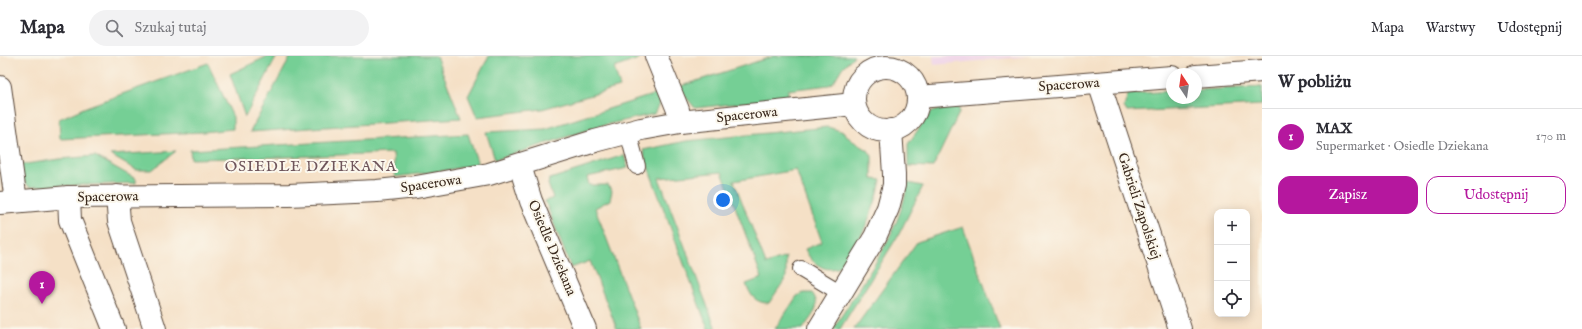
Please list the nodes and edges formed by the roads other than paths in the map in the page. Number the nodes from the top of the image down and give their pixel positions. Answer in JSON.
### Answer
{"nodes":[{"id":1,"x":656,"y":56,"type":"edge"},
{"id":2,"x":893,"y":62,"type":"edge"},
{"id":3,"x":1262,"y":71,"type":"edge"},
{"id":4,"x":1202,"y":76,"type":"edge"},
{"id":5,"x":1166,"y":77,"type":"edge"},
{"id":6,"x":1099,"y":83,"type":"junction"},
{"id":7,"x":0,"y":87,"type":"edge"},
{"id":8,"x":918,"y":97,"type":"junction"},
{"id":9,"x":854,"y":104,"type":"junction"},
{"id":10,"x":680,"y":122,"type":"junction"},
{"id":11,"x":891,"y":130,"type":"junction"},
{"id":12,"x":628,"y":132,"type":"junction"},
{"id":13,"x":520,"y":166,"type":"junction"},
{"id":14,"x":637,"y":166,"type":"dead end"},
{"id":15,"x":117,"y":196,"type":"junction"},
{"id":16,"x":70,"y":197,"type":"junction"},
{"id":17,"x":8,"y":202,"type":"edge"},
{"id":18,"x":801,"y":268,"type":"dead end"},
{"id":19,"x":842,"y":293,"type":"junction"},
{"id":20,"x":114,"y":329,"type":"edge"},
{"id":21,"x":155,"y":329,"type":"edge"},
{"id":22,"x":585,"y":329,"type":"edge"},
{"id":23,"x":819,"y":329,"type":"edge"},
{"id":24,"x":1180,"y":329,"type":"edge"}],
"edges":[{"from":1,"to":10,"type":"street"},
{"from":2,"to":8,"type":"street"},
{"from":2,"to":9,"type":"street"},
{"from":3,"to":4,"type":"street"},
{"from":5,"to":6,"type":"street","name":"Spacerowa"},
{"from":6,"to":8,"type":"street","name":"Spacerowa"},
{"from":6,"to":24,"type":"street","name":"Gabrieli Zapolskiej"},
{"from":7,"to":17,"type":"street"},
{"from":8,"to":11,"type":"street"},
{"from":9,"to":10,"type":"street","name":"Spacerowa"},
{"from":9,"to":11,"type":"street"},
{"from":10,"to":12,"type":"street","name":"Spacerowa"},
{"from":11,"to":19,"type":"street"},
{"from":12,"to":13,"type":"street","name":"Spacerowa"},
{"from":12,"to":14,"type":"lane"},
{"from":13,"to":15,"type":"street","name":"Spacerowa"},
{"from":13,"to":22,"type":"street","name":"Osiedle Dziekana"},
{"from":15,"to":16,"type":"street","name":"Spacerowa"},
{"from":15,"to":21,"type":"street"},
{"from":16,"to":17,"type":"street","name":"Spacerowa"},
{"from":16,"to":20,"type":"street"},
{"from":18,"to":19,"type":"lane"},
{"from":19,"to":23,"type":"street"}]}
